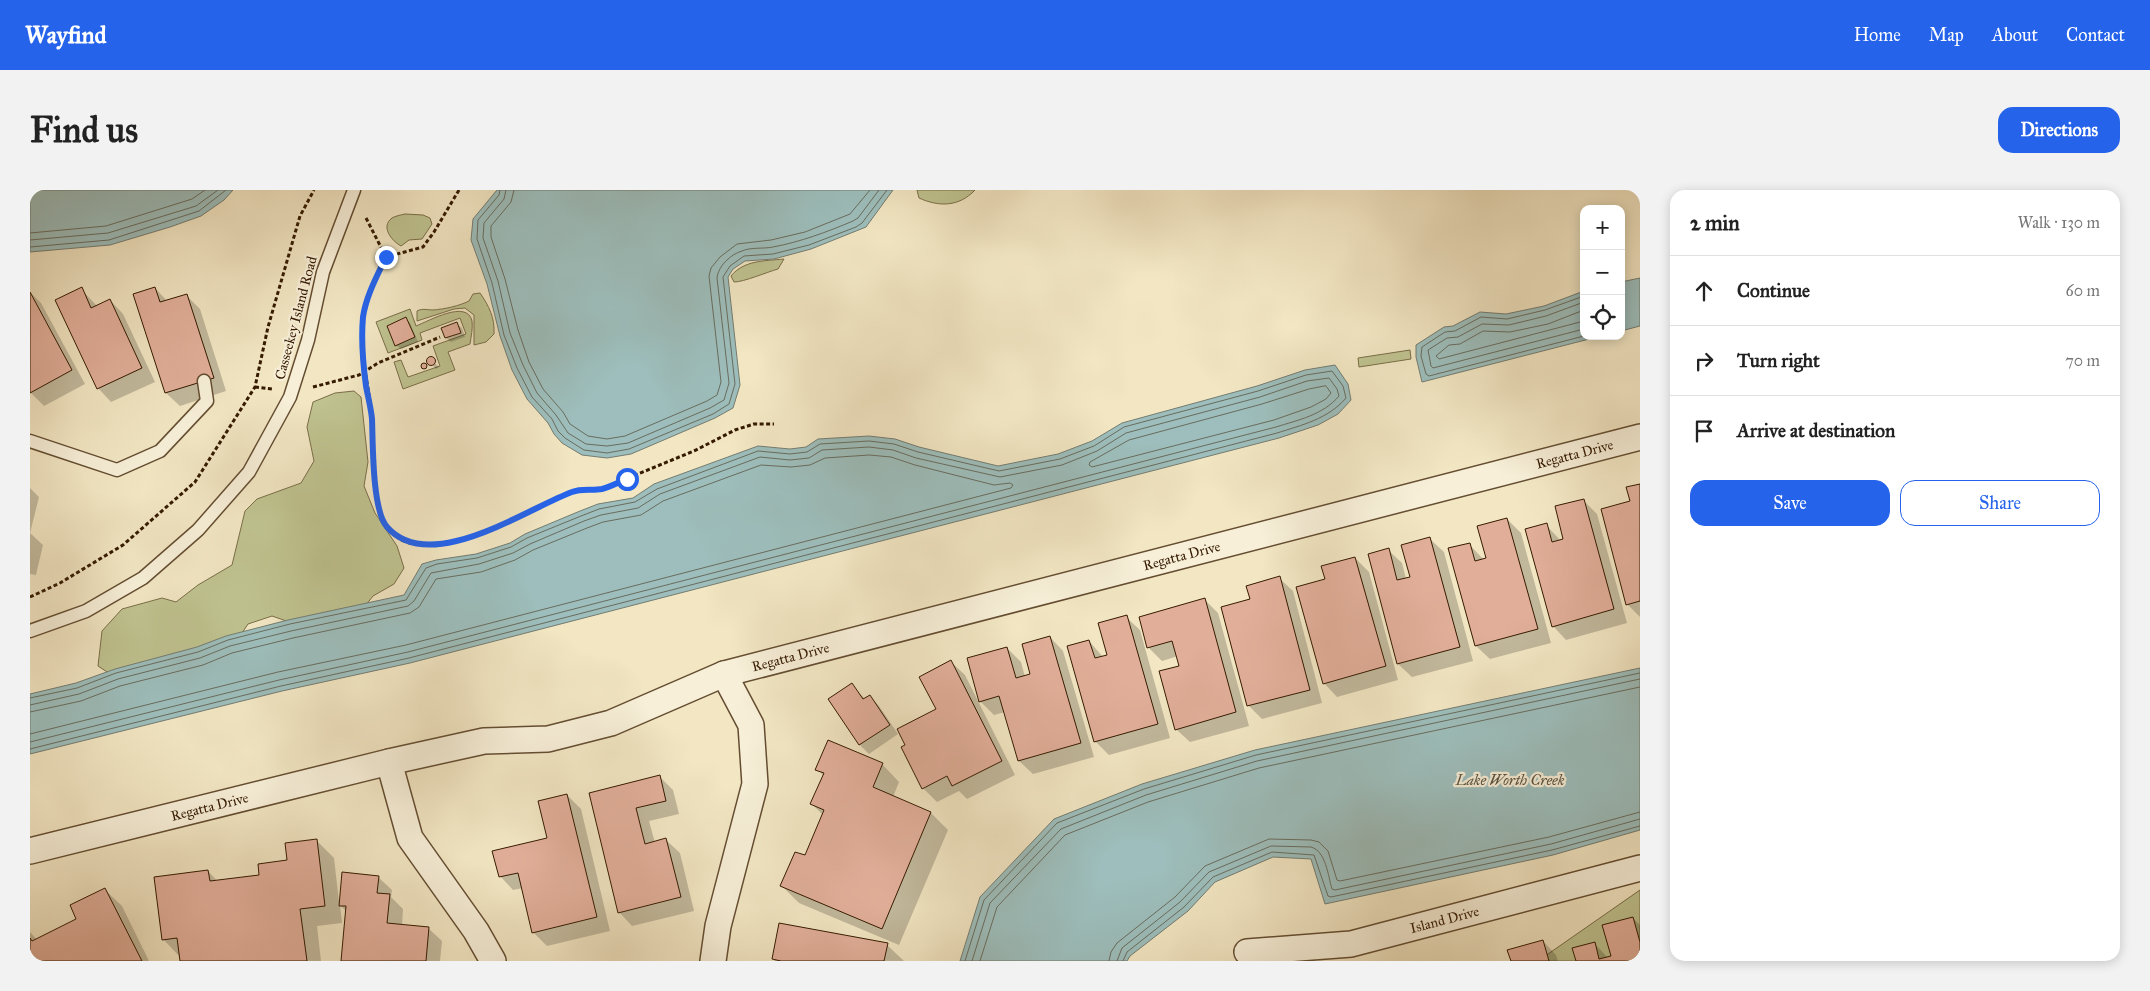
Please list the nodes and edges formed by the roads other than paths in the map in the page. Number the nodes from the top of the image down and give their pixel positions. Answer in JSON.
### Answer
{"nodes":[{"id":1,"x":354,"y":190,"type":"edge"},
{"id":2,"x":204,"y":381,"type":"dead end"},
{"id":3,"x":1640,"y":437,"type":"edge"},
{"id":4,"x":30,"y":440,"type":"edge"},
{"id":5,"x":30,"y":630,"type":"edge"},
{"id":6,"x":724,"y":674,"type":"junction"},
{"id":7,"x":389,"y":762,"type":"junction"},
{"id":8,"x":30,"y":851,"type":"edge"},
{"id":9,"x":1640,"y":868,"type":"edge"},
{"id":10,"x":1247,"y":952,"type":"dead end"},
{"id":11,"x":493,"y":961,"type":"edge"},
{"id":12,"x":713,"y":961,"type":"edge"}],
"edges":[{"from":1,"to":5,"type":"lane","name":"Casseekey Island Road"},
{"from":2,"to":4,"type":"lane"},
{"from":3,"to":6,"type":"street","name":"Regatta Drive"},
{"from":6,"to":7,"type":"street","name":"Regatta Drive"},
{"from":6,"to":12,"type":"street"},
{"from":7,"to":8,"type":"street","name":"Regatta Drive"},
{"from":7,"to":11,"type":"street"},
{"from":9,"to":10,"type":"street","name":"Island Drive"}]}
